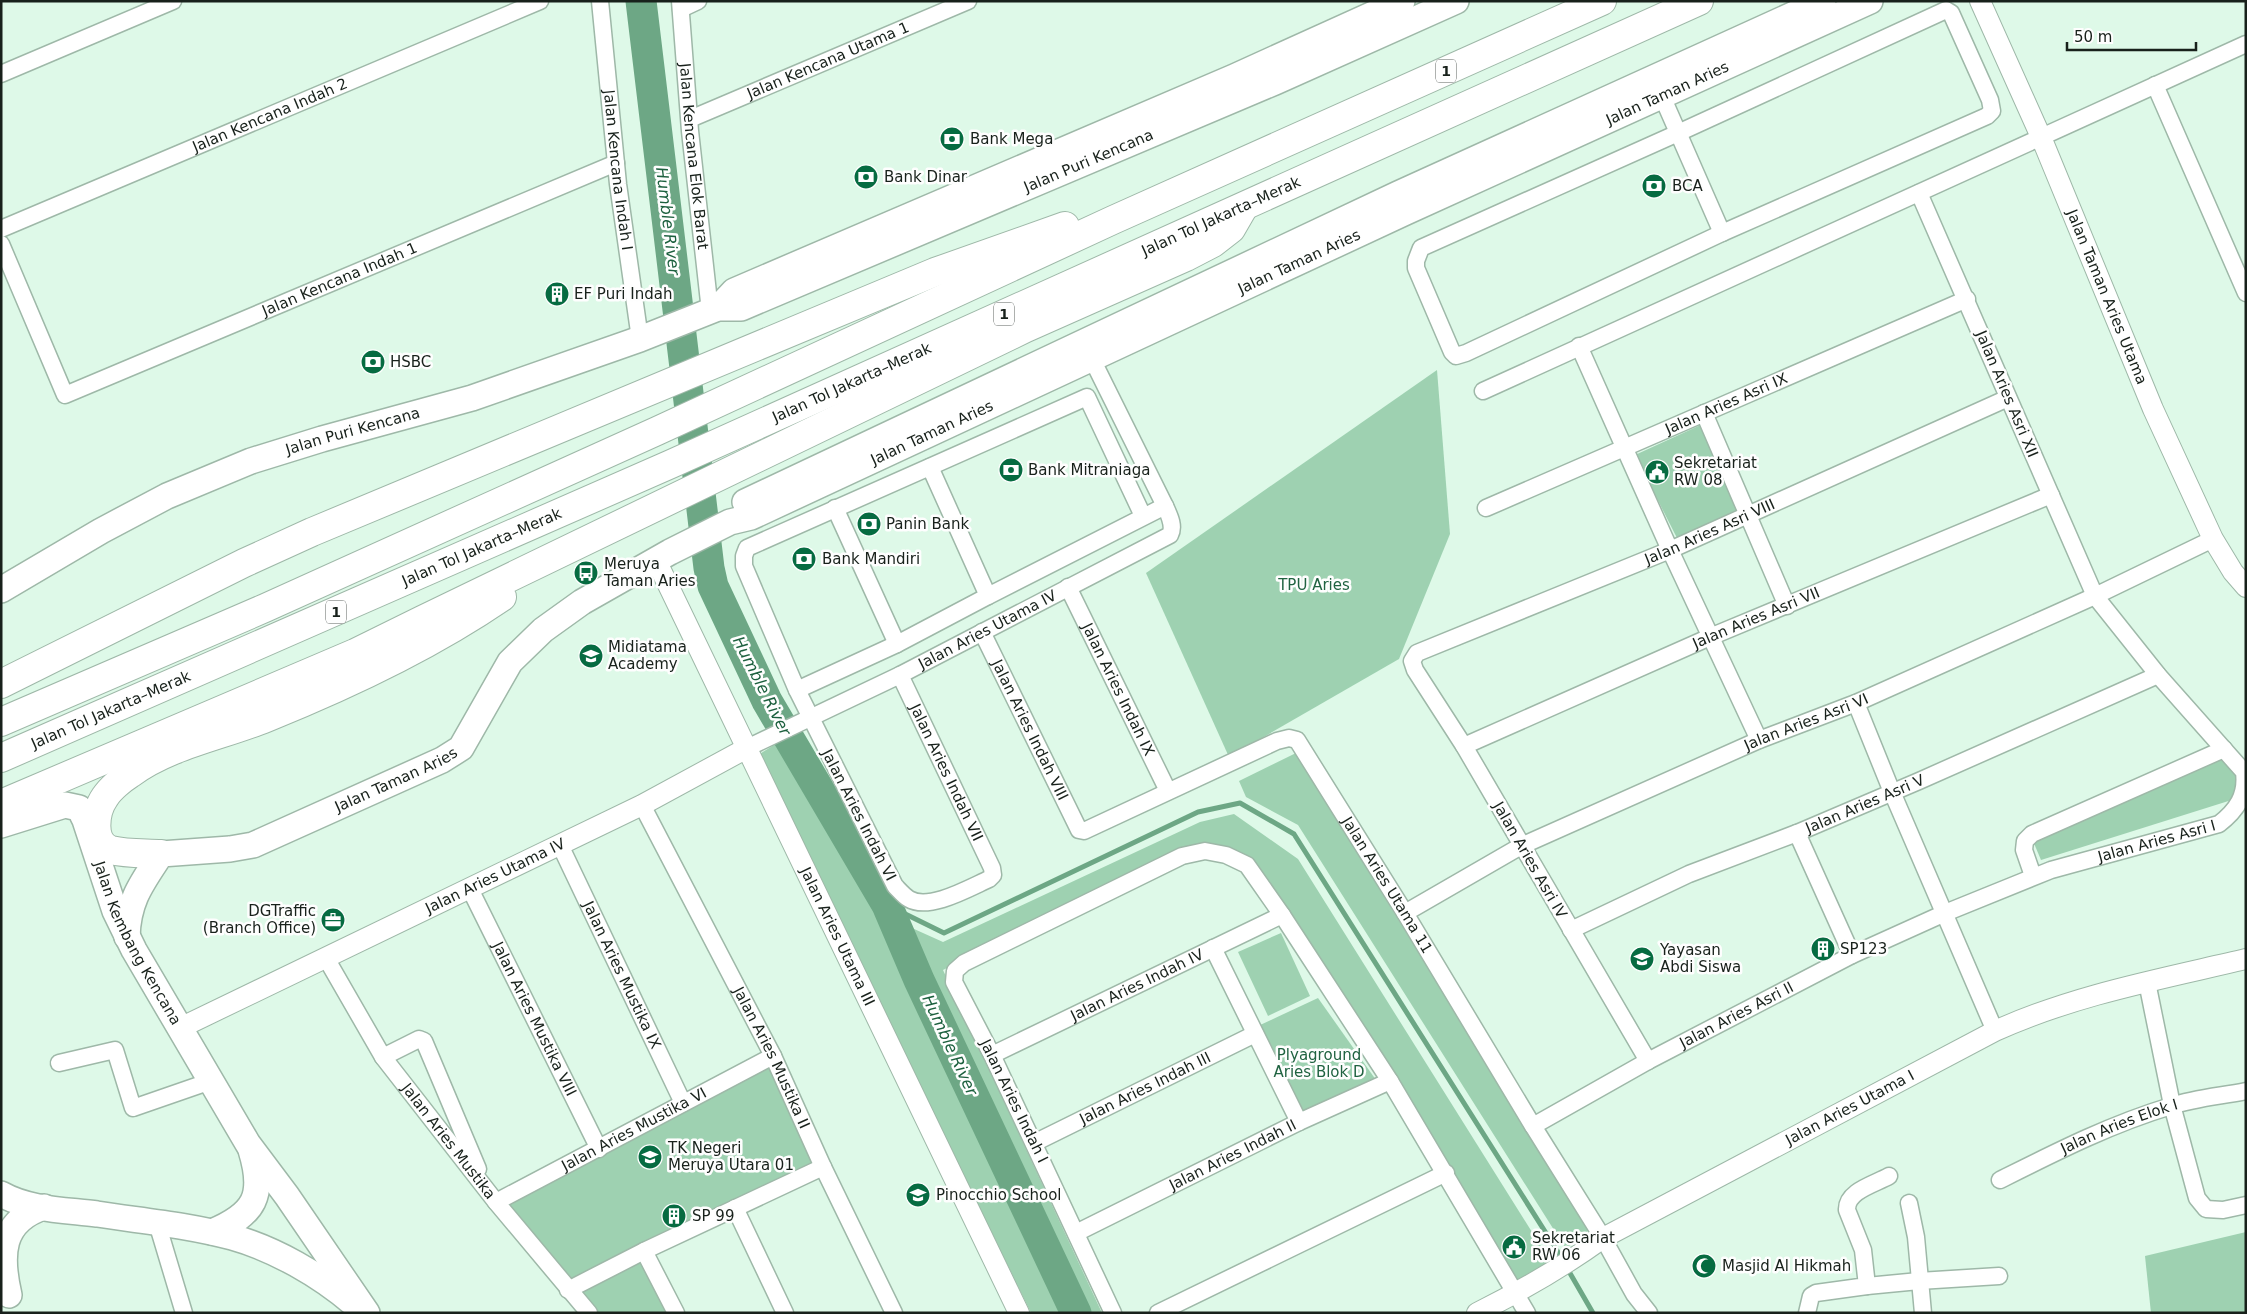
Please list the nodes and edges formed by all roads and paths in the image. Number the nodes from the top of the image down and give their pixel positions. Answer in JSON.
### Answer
{"nodes":[{"id":1,"x":173,"y":1,"type":"edge"},
{"id":2,"x":540,"y":1,"type":"edge"},
{"id":3,"x":600,"y":1,"type":"edge"},
{"id":4,"x":698,"y":1,"type":"edge"},
{"id":5,"x":968,"y":1,"type":"edge"},
{"id":6,"x":1402,"y":1,"type":"edge"},
{"id":7,"x":1456,"y":1,"type":"edge"},
{"id":8,"x":1602,"y":1,"type":"edge"},
{"id":9,"x":1699,"y":1,"type":"edge"},
{"id":10,"x":1823,"y":1,"type":"edge"},
{"id":11,"x":1870,"y":1,"type":"edge"},
{"id":12,"x":1980,"y":1,"type":"edge"},
{"id":13,"x":680,"y":5,"type":"edge"},
{"id":14,"x":2245,"y":45,"type":"edge"},
{"id":15,"x":1,"y":74,"type":"edge"},
{"id":16,"x":2155,"y":85,"type":"junction"},
{"id":17,"x":1658,"y":87,"type":"junction"},
{"id":18,"x":690,"y":119,"type":"junction"},
{"id":19,"x":1678,"y":133,"type":"junction"},
{"id":20,"x":2041,"y":137,"type":"junction"},
{"id":21,"x":616,"y":163,"type":"junction"},
{"id":22,"x":1919,"y":193,"type":"junction"},
{"id":23,"x":1245,"y":205,"type":"junction"},
{"id":24,"x":1113,"y":220,"type":"junction"},
{"id":25,"x":1,"y":229,"type":"edge"},
{"id":26,"x":1722,"y":233,"type":"junction"},
{"id":27,"x":1,"y":244,"type":"edge"},
{"id":28,"x":2246,"y":293,"type":"edge"},
{"id":29,"x":1967,"y":299,"type":"junction"},
{"id":30,"x":709,"y":311,"type":"junction"},
{"id":31,"x":647,"y":336,"type":"junction"},
{"id":32,"x":1579,"y":346,"type":"junction"},
{"id":33,"x":1088,"y":351,"type":"junction"},
{"id":34,"x":1106,"y":388,"type":"junction"},
{"id":35,"x":1483,"y":392,"type":"dead end"},
{"id":36,"x":1087,"y":397,"type":"junction"},
{"id":37,"x":2008,"y":398,"type":"junction"},
{"id":38,"x":1704,"y":413,"type":"junction"},
{"id":39,"x":1624,"y":446,"type":"junction"},
{"id":40,"x":930,"y":466,"type":"junction"},
{"id":41,"x":2051,"y":495,"type":"junction"},
{"id":42,"x":1165,"y":506,"type":"junction"},
{"id":43,"x":835,"y":508,"type":"junction"},
{"id":44,"x":1486,"y":508,"type":"dead end"},
{"id":45,"x":1749,"y":514,"type":"junction"},
{"id":46,"x":1143,"y":516,"type":"junction"},
{"id":47,"x":2213,"y":539,"type":"junction"},
{"id":48,"x":580,"y":544,"type":"junction"},
{"id":49,"x":1670,"y":550,"type":"junction"},
{"id":50,"x":663,"y":556,"type":"junction"},
{"id":51,"x":1068,"y":587,"type":"junction"},
{"id":52,"x":2246,"y":588,"type":"edge"},
{"id":53,"x":1,"y":590,"type":"edge"},
{"id":54,"x":988,"y":596,"type":"junction"},
{"id":55,"x":2095,"y":596,"type":"junction"},
{"id":56,"x":1787,"y":606,"type":"junction"},
{"id":57,"x":982,"y":632,"type":"junction"},
{"id":58,"x":1710,"y":637,"type":"junction"},
{"id":59,"x":897,"y":644,"type":"junction"},
{"id":60,"x":1412,"y":660,"type":"joint"},
{"id":61,"x":900,"y":675,"type":"junction"},
{"id":62,"x":2158,"y":675,"type":"junction"},
{"id":63,"x":1,"y":684,"type":"edge"},
{"id":64,"x":797,"y":690,"type":"junction"},
{"id":65,"x":1856,"y":702,"type":"junction"},
{"id":66,"x":805,"y":721,"type":"junction"},
{"id":67,"x":1,"y":722,"type":"edge"},
{"id":68,"x":1759,"y":740,"type":"junction"},
{"id":69,"x":751,"y":746,"type":"junction"},
{"id":70,"x":1464,"y":746,"type":"junction"},
{"id":71,"x":2224,"y":749,"type":"junction"},
{"id":72,"x":1,"y":758,"type":"edge"},
{"id":73,"x":1168,"y":791,"type":"junction"},
{"id":74,"x":1892,"y":792,"type":"junction"},
{"id":75,"x":1,"y":804,"type":"edge"},
{"id":76,"x":642,"y":805,"type":"junction"},
{"id":77,"x":1,"y":825,"type":"edge"},
{"id":78,"x":1077,"y":827,"type":"joint"},
{"id":79,"x":1797,"y":833,"type":"junction"},
{"id":80,"x":560,"y":846,"type":"junction"},
{"id":81,"x":1521,"y":846,"type":"junction"},
{"id":82,"x":160,"y":854,"type":"junction"},
{"id":83,"x":992,"y":868,"type":"joint"},
{"id":84,"x":2033,"y":876,"type":"junction"},
{"id":85,"x":470,"y":888,"type":"junction"},
{"id":86,"x":1405,"y":913,"type":"junction"},
{"id":87,"x":1945,"y":913,"type":"junction"},
{"id":88,"x":1282,"y":915,"type":"junction"},
{"id":89,"x":1571,"y":930,"type":"junction"},
{"id":90,"x":127,"y":936,"type":"junction"},
{"id":91,"x":1213,"y":948,"type":"junction"},
{"id":92,"x":1852,"y":955,"type":"junction"},
{"id":93,"x":326,"y":958,"type":"junction"},
{"id":94,"x":2246,"y":959,"type":"edge"},
{"id":95,"x":2147,"y":982,"type":"junction"},
{"id":96,"x":180,"y":1028,"type":"junction"},
{"id":97,"x":1995,"y":1031,"type":"junction"},
{"id":98,"x":1255,"y":1034,"type":"junction"},
{"id":99,"x":992,"y":1055,"type":"junction"},
{"id":100,"x":773,"y":1056,"type":"junction"},
{"id":101,"x":383,"y":1057,"type":"junction"},
{"id":102,"x":1648,"y":1061,"type":"junction"},
{"id":103,"x":58,"y":1063,"type":"dead end"},
{"id":104,"x":211,"y":1080,"type":"junction"},
{"id":105,"x":1390,"y":1081,"type":"junction"},
{"id":106,"x":2246,"y":1091,"type":"edge"},
{"id":107,"x":683,"y":1103,"type":"junction"},
{"id":108,"x":2172,"y":1105,"type":"junction"},
{"id":109,"x":1298,"y":1122,"type":"junction"},
{"id":110,"x":1532,"y":1126,"type":"junction"},
{"id":111,"x":1034,"y":1143,"type":"junction"},
{"id":112,"x":248,"y":1144,"type":"junction"},
{"id":113,"x":599,"y":1149,"type":"junction"},
{"id":114,"x":823,"y":1167,"type":"junction"},
{"id":115,"x":1446,"y":1173,"type":"junction"},
{"id":116,"x":1890,"y":1176,"type":"dead end"},
{"id":117,"x":2000,"y":1180,"type":"dead end"},
{"id":118,"x":485,"y":1187,"type":"junction"},
{"id":119,"x":1,"y":1194,"type":"edge"},
{"id":120,"x":496,"y":1202,"type":"junction"},
{"id":121,"x":1909,"y":1203,"type":"dead end"},
{"id":122,"x":2246,"y":1205,"type":"edge"},
{"id":123,"x":44,"y":1207,"type":"junction"},
{"id":124,"x":734,"y":1208,"type":"junction"},
{"id":125,"x":157,"y":1223,"type":"junction"},
{"id":126,"x":212,"y":1232,"type":"junction"},
{"id":127,"x":1076,"y":1233,"type":"junction"},
{"id":128,"x":1603,"y":1238,"type":"junction"},
{"id":129,"x":644,"y":1251,"type":"junction"},
{"id":130,"x":1999,"y":1276,"type":"dead end"},
{"id":131,"x":1919,"y":1280,"type":"junction"},
{"id":132,"x":1867,"y":1286,"type":"junction"},
{"id":133,"x":568,"y":1290,"type":"junction"},
{"id":134,"x":9,"y":1294,"type":"edge"},
{"id":135,"x":1515,"y":1294,"type":"junction"},
{"id":136,"x":184,"y":1313,"type":"edge"},
{"id":137,"x":365,"y":1313,"type":"edge"},
{"id":138,"x":589,"y":1313,"type":"edge"},
{"id":139,"x":676,"y":1313,"type":"edge"},
{"id":140,"x":785,"y":1313,"type":"edge"},
{"id":141,"x":894,"y":1313,"type":"edge"},
{"id":142,"x":1019,"y":1313,"type":"edge"},
{"id":143,"x":1113,"y":1313,"type":"edge"},
{"id":144,"x":1158,"y":1313,"type":"edge"},
{"id":145,"x":1477,"y":1313,"type":"edge"},
{"id":146,"x":1528,"y":1313,"type":"edge"},
{"id":147,"x":1649,"y":1313,"type":"edge"},
{"id":148,"x":1808,"y":1313,"type":"edge"},
{"id":149,"x":1924,"y":1313,"type":"edge"}],
"edges":[{"from":1,"to":15,"type":"street"},
{"from":2,"to":25,"type":"street","name":"Jalan Kencana Indah 2"},
{"from":3,"to":21,"type":"street","name":"Jalan Kencana Indah I"},
{"from":4,"to":13,"type":"street"},
{"from":5,"to":18,"type":"street","name":"Jalan Kencana Utama 1"},
{"from":6,"to":30,"type":"main road","name":"Jalan Puri Kencana"},
{"from":7,"to":30,"type":"main road","name":"Jalan Puri Kencana"},
{"from":8,"to":24,"type":"highway","number":"1"},
{"from":9,"to":23,"type":"highway","name":"Jalan Tol Jakarta–Merak","number":"1"},
{"from":10,"to":17,"type":"main road","name":"Jalan Taman Aries"},
{"from":11,"to":17,"type":"main road","name":"Jalan Taman Aries"},
{"from":12,"to":20,"type":"street","name":"Jalan Taman Aries Utama"},
{"from":13,"to":18,"type":"street","name":"Jalan Kencana Elok Barat"},
{"from":14,"to":16,"type":"street"},
{"from":16,"to":20,"type":"street"},
{"from":16,"to":28,"type":"street"},
{"from":17,"to":19,"type":"street"},
{"from":17,"to":33,"type":"main road","name":"Jalan Taman Aries"},
{"from":18,"to":30,"type":"street","name":"Jalan Kencana Elok Barat"},
{"from":19,"to":26,"type":"street"},
{"from":19,"to":26,"type":"street"},
{"from":19,"to":26,"type":"street"},
{"from":20,"to":22,"type":"street"},
{"from":20,"to":47,"type":"street","name":"Jalan Taman Aries Utama"},
{"from":21,"to":27,"type":"street","name":"Jalan Kencana Indah 1"},
{"from":21,"to":31,"type":"street","name":"Jalan Kencana Indah I"},
{"from":22,"to":29,"type":"street","name":"Jalan Aries Asri XII"},
{"from":22,"to":32,"type":"street"},
{"from":23,"to":48,"type":"highway"},
{"from":23,"to":72,"type":"highway","name":"Jalan Tol Jakarta–Merak","number":"1"},
{"from":24,"to":63,"type":"highway"},
{"from":24,"to":67,"type":"highway","number":"1"},
{"from":29,"to":37,"type":"street","name":"Jalan Aries Asri XII"},
{"from":29,"to":38,"type":"street","name":"Jalan Aries Asri IX"},
{"from":30,"to":31,"type":"main road","name":"Jalan Puri Kencana"},
{"from":31,"to":53,"type":"main road","name":"Jalan Puri Kencana"},
{"from":32,"to":35,"type":"street"},
{"from":32,"to":39,"type":"street"},
{"from":33,"to":34,"type":"street"},
{"from":33,"to":50,"type":"main road","name":"Jalan Taman Aries"},
{"from":34,"to":36,"type":"street"},
{"from":34,"to":42,"type":"street"},
{"from":36,"to":40,"type":"street"},
{"from":36,"to":46,"type":"street"},
{"from":37,"to":41,"type":"street","name":"Jalan Aries Asri XII"},
{"from":37,"to":45,"type":"street","name":"Jalan Aries Asri VIII"},
{"from":38,"to":39,"type":"street","name":"Jalan Aries Asri IX"},
{"from":38,"to":45,"type":"street"},
{"from":39,"to":44,"type":"street","name":"Jalan Aries Asri IX"},
{"from":39,"to":49,"type":"street"},
{"from":40,"to":43,"type":"street"},
{"from":40,"to":54,"type":"street"},
{"from":41,"to":55,"type":"street","name":"Jalan Aries Asri XII"},
{"from":41,"to":56,"type":"street","name":"Jalan Aries Asri VII"},
{"from":42,"to":46,"type":"street"},
{"from":42,"to":51,"type":"street","name":"Jalan Aries Utama IV"},
{"from":43,"to":59,"type":"street"},
{"from":43,"to":64,"type":"street"},
{"from":45,"to":49,"type":"street","name":"Jalan Aries Asri VIII"},
{"from":45,"to":56,"type":"street"},
{"from":46,"to":54,"type":"street"},
{"from":47,"to":52,"type":"street","name":"Jalan Taman Aries Utama"},
{"from":47,"to":55,"type":"street","name":"Jalan Aries Asri VI"},
{"from":48,"to":75,"type":"highway"},
{"from":48,"to":82,"type":"highway"},
{"from":49,"to":58,"type":"street"},
{"from":49,"to":60,"type":"street","name":"Jalan Aries Asri VIII"},
{"from":50,"to":69,"type":"street","name":"Jalan Aries Utama III"},
{"from":50,"to":82,"type":"main road","name":"Jalan Taman Aries"},
{"from":51,"to":57,"type":"street","name":"Jalan Aries Utama IV"},
{"from":51,"to":73,"type":"street","name":"Jalan Aries Indah IX"},
{"from":54,"to":59,"type":"street"},
{"from":55,"to":62,"type":"street","name":"Jalan Aries Asri I"},
{"from":55,"to":65,"type":"street","name":"Jalan Aries Asri VI"},
{"from":56,"to":58,"type":"street","name":"Jalan Aries Asri VII"},
{"from":57,"to":61,"type":"street","name":"Jalan Aries Utama IV"},
{"from":57,"to":78,"type":"street","name":"Jalan Aries Indah VIII"},
{"from":58,"to":68,"type":"street"},
{"from":58,"to":70,"type":"street","name":"Jalan Aries Asri VII"},
{"from":59,"to":64,"type":"street"},
{"from":60,"to":70,"type":"street","name":"Jalan Aries Asri IV"},
{"from":61,"to":66,"type":"street","name":"Jalan Aries Utama IV"},
{"from":61,"to":83,"type":"street","name":"Jalan Aries Indah VII"},
{"from":62,"to":71,"type":"street","name":"Jalan Aries Asri I"},
{"from":62,"to":74,"type":"street","name":"Jalan Aries Asri V"},
{"from":64,"to":66,"type":"street"},
{"from":65,"to":68,"type":"street","name":"Jalan Aries Asri VI"},
{"from":65,"to":74,"type":"street"},
{"from":66,"to":69,"type":"street","name":"Jalan Aries Utama IV"},
{"from":66,"to":83,"type":"street","name":"Jalan Aries Indah VI"},
{"from":68,"to":81,"type":"street","name":"Jalan Aries Asri VI"},
{"from":69,"to":76,"type":"street","name":"Jalan Aries Utama IV"},
{"from":69,"to":142,"type":"street","name":"Jalan Aries Utama III"},
{"from":70,"to":81,"type":"street","name":"Jalan Aries Asri IV"},
{"from":71,"to":84,"type":"street"},
{"from":71,"to":84,"type":"street","name":"Jalan Aries Asri I"},
{"from":73,"to":78,"type":"street","name":"Jalan Aries Utama 11"},
{"from":73,"to":86,"type":"street","name":"Jalan Aries Utama 11"},
{"from":74,"to":79,"type":"street","name":"Jalan Aries Asri V"},
{"from":74,"to":87,"type":"street"},
{"from":76,"to":80,"type":"street","name":"Jalan Aries Utama IV"},
{"from":76,"to":100,"type":"street","name":"Jalan Aries Mustika II"},
{"from":77,"to":90,"type":"main road","name":"Jalan Kembang Kencana"},
{"from":79,"to":89,"type":"street","name":"Jalan Aries Asri V"},
{"from":79,"to":92,"type":"street"},
{"from":80,"to":85,"type":"street","name":"Jalan Aries Utama IV"},
{"from":80,"to":107,"type":"street","name":"Jalan Aries Mustika IX"},
{"from":81,"to":86,"type":"street","name":"Jalan Aries Asri VI"},
{"from":81,"to":89,"type":"street","name":"Jalan Aries Asri IV"},
{"from":82,"to":90,"type":"main road"},
{"from":84,"to":87,"type":"street","name":"Jalan Aries Asri I"},
{"from":85,"to":93,"type":"street","name":"Jalan Aries Utama IV"},
{"from":85,"to":113,"type":"street","name":"Jalan Aries Mustika VIII"},
{"from":86,"to":110,"type":"street","name":"Jalan Aries Utama 11"},
{"from":87,"to":92,"type":"street","name":"Jalan Aries Asri II"},
{"from":87,"to":97,"type":"street"},
{"from":88,"to":91,"type":"street","name":"Jalan Aries Indah IV"},
{"from":88,"to":99,"type":"street","name":"Jalan Aries Indah I"},
{"from":88,"to":105,"type":"street"},
{"from":89,"to":102,"type":"street","name":"Jalan Aries Asri IV"},
{"from":90,"to":96,"type":"main road","name":"Jalan Kembang Kencana"},
{"from":91,"to":98,"type":"street"},
{"from":91,"to":99,"type":"street","name":"Jalan Aries Indah IV"},
{"from":92,"to":102,"type":"street","name":"Jalan Aries Asri II"},
{"from":93,"to":96,"type":"street","name":"Jalan Aries Utama IV"},
{"from":93,"to":101,"type":"street","name":"Jalan Aries Mustika"},
{"from":94,"to":95,"type":"street","name":"Jalan Aries Utama I"},
{"from":95,"to":97,"type":"street","name":"Jalan Aries Utama I"},
{"from":95,"to":108,"type":"street"},
{"from":96,"to":104,"type":"main road","name":"Jalan Kembang Kencana"},
{"from":97,"to":128,"type":"street","name":"Jalan Aries Utama I"},
{"from":98,"to":109,"type":"street"},
{"from":98,"to":111,"type":"street","name":"Jalan Aries Indah III"},
{"from":99,"to":111,"type":"street","name":"Jalan Aries Indah I"},
{"from":100,"to":107,"type":"street","name":"Jalan Aries Mustika VI"},
{"from":100,"to":114,"type":"street","name":"Jalan Aries Mustika II"},
{"from":101,"to":118,"type":"street","name":"Jalan Aries Mustika"},
{"from":101,"to":118,"type":"street"},
{"from":102,"to":110,"type":"street","name":"Jalan Aries Asri II"},
{"from":103,"to":104,"type":"street"},
{"from":104,"to":112,"type":"main road","name":"Jalan Kembang Kencana"},
{"from":105,"to":109,"type":"street","name":"Jalan Aries Indah II"},
{"from":105,"to":115,"type":"street"},
{"from":106,"to":108,"type":"street","name":"Jalan Aries Elok I"},
{"from":107,"to":113,"type":"street","name":"Jalan Aries Mustika VI"},
{"from":108,"to":117,"type":"street","name":"Jalan Aries Elok I"},
{"from":108,"to":122,"type":"street"},
{"from":109,"to":127,"type":"street","name":"Jalan Aries Indah II"},
{"from":110,"to":128,"type":"street","name":"Jalan Aries Utama 11"},
{"from":111,"to":127,"type":"street","name":"Jalan Aries Indah I"},
{"from":112,"to":126,"type":"main road","name":"Jalan Kembang Kencana"},
{"from":112,"to":137,"type":"main road","name":"Jalan Kembang Kencana"},
{"from":113,"to":120,"type":"street","name":"Jalan Aries Mustika VI"},
{"from":114,"to":124,"type":"street"},
{"from":114,"to":141,"type":"street","name":"Jalan Aries Mustika II"},
{"from":115,"to":135,"type":"street"},
{"from":115,"to":144,"type":"street"},
{"from":116,"to":132,"type":"street"},
{"from":118,"to":120,"type":"street","name":"Jalan Aries Mustika"},
{"from":119,"to":123,"type":"main road","name":"Jalan Kembang Kencana"},
{"from":120,"to":133,"type":"street","name":"Jalan Aries Mustika"},
{"from":121,"to":131,"type":"street"},
{"from":123,"to":125,"type":"main road","name":"Jalan Kembang Kencana"},
{"from":123,"to":134,"type":"main road"},
{"from":124,"to":129,"type":"street"},
{"from":124,"to":140,"type":"street"},
{"from":125,"to":126,"type":"main road","name":"Jalan Kembang Kencana"},
{"from":125,"to":136,"type":"street"},
{"from":126,"to":137,"type":"main road","name":"Jalan Kembang Kencana"},
{"from":127,"to":143,"type":"street","name":"Jalan Aries Indah I"},
{"from":128,"to":135,"type":"street","name":"Jalan Aries Utama I"},
{"from":128,"to":147,"type":"street","name":"Jalan Aries Utama 11"},
{"from":129,"to":133,"type":"street"},
{"from":129,"to":139,"type":"street"},
{"from":130,"to":131,"type":"street"},
{"from":131,"to":132,"type":"street"},
{"from":131,"to":149,"type":"street"},
{"from":132,"to":148,"type":"street"},
{"from":133,"to":138,"type":"street","name":"Jalan Aries Mustika"},
{"from":135,"to":145,"type":"street","name":"Jalan Aries Utama I"},
{"from":135,"to":146,"type":"street"}]}
